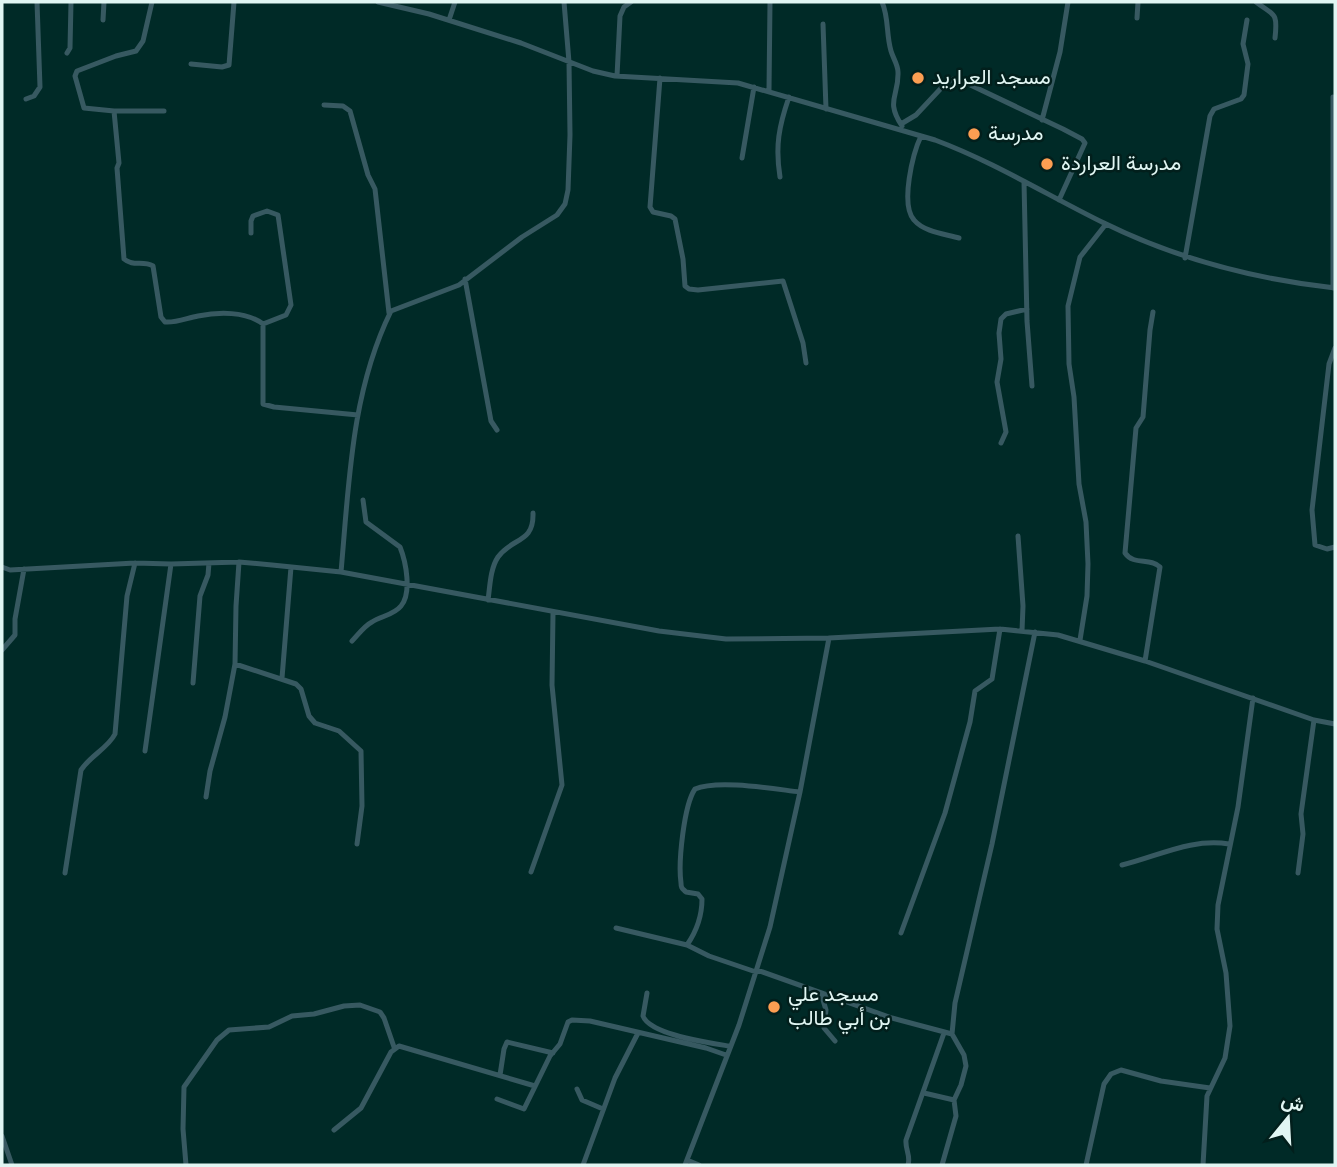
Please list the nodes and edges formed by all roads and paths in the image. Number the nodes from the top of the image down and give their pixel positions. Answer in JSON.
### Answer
{"nodes":[{"id":1,"x":37,"y":2,"type":"edge"},
{"id":2,"x":71,"y":2,"type":"edge"},
{"id":3,"x":104,"y":2,"type":"edge"},
{"id":4,"x":152,"y":2,"type":"edge"},
{"id":5,"x":234,"y":2,"type":"edge"},
{"id":6,"x":378,"y":2,"type":"edge"},
{"id":7,"x":455,"y":2,"type":"edge"},
{"id":8,"x":564,"y":2,"type":"edge"},
{"id":9,"x":631,"y":2,"type":"edge"},
{"id":10,"x":770,"y":2,"type":"edge"},
{"id":11,"x":882,"y":2,"type":"edge"},
{"id":12,"x":1068,"y":2,"type":"edge"},
{"id":13,"x":1138,"y":2,"type":"edge"},
{"id":14,"x":1256,"y":2,"type":"edge"},
{"id":15,"x":1137,"y":18,"type":"dead end"},
{"id":16,"x":103,"y":20,"type":"dead end"},
{"id":17,"x":449,"y":20,"type":"junction"},
{"id":18,"x":1247,"y":20,"type":"dead end"},
{"id":19,"x":823,"y":24,"type":"dead end"},
{"id":20,"x":1275,"y":37,"type":"dead end"},
{"id":21,"x":66,"y":53,"type":"dead end"},
{"id":22,"x":569,"y":62,"type":"junction"},
{"id":23,"x":191,"y":64,"type":"dead end"},
{"id":24,"x":617,"y":76,"type":"junction"},
{"id":25,"x":660,"y":78,"type":"junction"},
{"id":26,"x":754,"y":87,"type":"junction"},
{"id":27,"x":769,"y":90,"type":"junction"},
{"id":28,"x":789,"y":97,"type":"junction"},
{"id":29,"x":1333,"y":97,"type":"dead end"},
{"id":30,"x":26,"y":99,"type":"dead end"},
{"id":31,"x":324,"y":105,"type":"dead end"},
{"id":32,"x":826,"y":109,"type":"junction"},
{"id":33,"x":114,"y":111,"type":"junction"},
{"id":34,"x":164,"y":111,"type":"dead end"},
{"id":35,"x":1042,"y":120,"type":"junction"},
{"id":36,"x":901,"y":124,"type":"junction"},
{"id":37,"x":907,"y":131,"type":"junction"},
{"id":38,"x":922,"y":136,"type":"junction"},
{"id":39,"x":741,"y":158,"type":"dead end"},
{"id":40,"x":780,"y":177,"type":"dead end"},
{"id":41,"x":1024,"y":182,"type":"junction"},
{"id":42,"x":1059,"y":200,"type":"junction"},
{"id":43,"x":1106,"y":224,"type":"junction"},
{"id":44,"x":251,"y":233,"type":"dead end"},
{"id":45,"x":960,"y":238,"type":"dead end"},
{"id":46,"x":1185,"y":258,"type":"junction"},
{"id":47,"x":465,"y":279,"type":"junction"},
{"id":48,"x":1334,"y":288,"type":"edge"},
{"id":49,"x":1027,"y":309,"type":"junction"},
{"id":50,"x":1153,"y":312,"type":"dead end"},
{"id":51,"x":389,"y":313,"type":"junction"},
{"id":52,"x":263,"y":324,"type":"junction"},
{"id":53,"x":1335,"y":348,"type":"edge"},
{"id":54,"x":806,"y":363,"type":"dead end"},
{"id":55,"x":1032,"y":386,"type":"dead end"},
{"id":56,"x":358,"y":415,"type":"junction"},
{"id":57,"x":497,"y":430,"type":"dead end"},
{"id":58,"x":1002,"y":443,"type":"dead end"},
{"id":59,"x":363,"y":500,"type":"dead end"},
{"id":60,"x":533,"y":513,"type":"dead end"},
{"id":61,"x":1018,"y":536,"type":"dead end"},
{"id":62,"x":1335,"y":547,"type":"edge"},
{"id":63,"x":239,"y":562,"type":"junction"},
{"id":64,"x":135,"y":563,"type":"junction"},
{"id":65,"x":209,"y":563,"type":"junction"},
{"id":66,"x":171,"y":564,"type":"junction"},
{"id":67,"x":2,"y":567,"type":"edge"},
{"id":68,"x":291,"y":567,"type":"junction"},
{"id":69,"x":24,"y":569,"type":"junction"},
{"id":70,"x":341,"y":572,"type":"junction"},
{"id":71,"x":407,"y":585,"type":"junction"},
{"id":72,"x":488,"y":600,"type":"junction"},
{"id":73,"x":553,"y":612,"type":"junction"},
{"id":74,"x":1000,"y":629,"type":"junction"},
{"id":75,"x":1022,"y":631,"type":"junction"},
{"id":76,"x":1035,"y":632,"type":"junction"},
{"id":77,"x":830,"y":638,"type":"junction"},
{"id":78,"x":1080,"y":640,"type":"junction"},
{"id":79,"x":352,"y":641,"type":"dead end"},
{"id":80,"x":2,"y":650,"type":"edge"},
{"id":81,"x":1146,"y":661,"type":"junction"},
{"id":82,"x":235,"y":664,"type":"junction"},
{"id":83,"x":282,"y":678,"type":"junction"},
{"id":84,"x":193,"y":683,"type":"dead end"},
{"id":85,"x":1253,"y":698,"type":"junction"},
{"id":86,"x":1314,"y":720,"type":"junction"},
{"id":87,"x":1335,"y":724,"type":"edge"},
{"id":88,"x":145,"y":751,"type":"dead end"},
{"id":89,"x":800,"y":792,"type":"junction"},
{"id":90,"x":206,"y":797,"type":"dead end"},
{"id":91,"x":357,"y":844,"type":"dead end"},
{"id":92,"x":1229,"y":844,"type":"junction"},
{"id":93,"x":1122,"y":864,"type":"dead end"},
{"id":94,"x":531,"y":872,"type":"dead end"},
{"id":95,"x":65,"y":873,"type":"dead end"},
{"id":96,"x":1298,"y":873,"type":"dead end"},
{"id":97,"x":616,"y":928,"type":"dead end"},
{"id":98,"x":901,"y":933,"type":"dead end"},
{"id":99,"x":687,"y":945,"type":"junction"},
{"id":100,"x":757,"y":971,"type":"junction"},
{"id":101,"x":647,"y":993,"type":"dead end"},
{"id":102,"x":821,"y":993,"type":"junction"},
{"id":103,"x":944,"y":1032,"type":"junction"},
{"id":104,"x":638,"y":1033,"type":"junction"},
{"id":105,"x":952,"y":1034,"type":"junction"},
{"id":106,"x":835,"y":1041,"type":"dead end"},
{"id":107,"x":729,"y":1046,"type":"junction"},
{"id":108,"x":394,"y":1048,"type":"junction"},
{"id":109,"x":552,"y":1053,"type":"junction"},
{"id":110,"x":726,"y":1055,"type":"junction"},
{"id":111,"x":500,"y":1075,"type":"junction"},
{"id":112,"x":535,"y":1086,"type":"junction"},
{"id":113,"x":1210,"y":1088,"type":"junction"},
{"id":114,"x":577,"y":1089,"type":"dead end"},
{"id":115,"x":924,"y":1093,"type":"junction"},
{"id":116,"x":497,"y":1099,"type":"dead end"},
{"id":117,"x":954,"y":1100,"type":"junction"},
{"id":118,"x":603,"y":1108,"type":"junction"},
{"id":119,"x":334,"y":1130,"type":"dead end"},
{"id":120,"x":2,"y":1136,"type":"edge"},
{"id":121,"x":686,"y":1163,"type":"edge"},
{"id":122,"x":12,"y":1165,"type":"edge"},
{"id":123,"x":186,"y":1165,"type":"edge"},
{"id":124,"x":583,"y":1165,"type":"edge"},
{"id":125,"x":699,"y":1165,"type":"edge"},
{"id":126,"x":908,"y":1165,"type":"edge"},
{"id":127,"x":942,"y":1165,"type":"edge"},
{"id":128,"x":1086,"y":1165,"type":"edge"},
{"id":129,"x":1203,"y":1165,"type":"edge"}],
"edges":[{"from":1,"to":30,"type":"street"},
{"from":2,"to":21,"type":"street"},
{"from":3,"to":16,"type":"street"},
{"from":4,"to":33,"type":"street"},
{"from":5,"to":23,"type":"street"},
{"from":6,"to":17,"type":"street"},
{"from":7,"to":17,"type":"street"},
{"from":8,"to":22,"type":"street"},
{"from":9,"to":24,"type":"street"},
{"from":10,"to":27,"type":"street"},
{"from":11,"to":36,"type":"street"},
{"from":12,"to":35,"type":"street"},
{"from":13,"to":15,"type":"street"},
{"from":14,"to":20,"type":"street"},
{"from":17,"to":22,"type":"street"},
{"from":18,"to":46,"type":"street"},
{"from":19,"to":32,"type":"street"},
{"from":22,"to":24,"type":"street"},
{"from":22,"to":47,"type":"street"},
{"from":24,"to":25,"type":"street"},
{"from":25,"to":26,"type":"street"},
{"from":25,"to":54,"type":"street"},
{"from":26,"to":27,"type":"street"},
{"from":26,"to":39,"type":"street"},
{"from":27,"to":28,"type":"street"},
{"from":28,"to":32,"type":"street"},
{"from":28,"to":40,"type":"street"},
{"from":29,"to":48,"type":"street"},
{"from":31,"to":51,"type":"street"},
{"from":32,"to":37,"type":"street"},
{"from":33,"to":34,"type":"street"},
{"from":33,"to":52,"type":"street"},
{"from":35,"to":36,"type":"street"},
{"from":35,"to":42,"type":"street"},
{"from":36,"to":37,"type":"street"},
{"from":37,"to":38,"type":"street"},
{"from":38,"to":41,"type":"street"},
{"from":38,"to":45,"type":"street"},
{"from":41,"to":42,"type":"street"},
{"from":41,"to":49,"type":"street"},
{"from":42,"to":43,"type":"street"},
{"from":43,"to":46,"type":"street"},
{"from":43,"to":78,"type":"street"},
{"from":44,"to":52,"type":"street"},
{"from":46,"to":48,"type":"street"},
{"from":47,"to":51,"type":"street"},
{"from":47,"to":57,"type":"street"},
{"from":49,"to":55,"type":"street"},
{"from":49,"to":58,"type":"street"},
{"from":50,"to":81,"type":"street"},
{"from":51,"to":56,"type":"street"},
{"from":52,"to":56,"type":"street"},
{"from":53,"to":62,"type":"street"},
{"from":56,"to":70,"type":"street"},
{"from":59,"to":71,"type":"street"},
{"from":60,"to":72,"type":"street"},
{"from":61,"to":75,"type":"street"},
{"from":63,"to":65,"type":"street"},
{"from":63,"to":68,"type":"street"},
{"from":63,"to":82,"type":"street"},
{"from":64,"to":66,"type":"street"},
{"from":64,"to":69,"type":"street"},
{"from":64,"to":95,"type":"street"},
{"from":65,"to":66,"type":"street"},
{"from":65,"to":84,"type":"street"},
{"from":66,"to":88,"type":"street"},
{"from":67,"to":69,"type":"street"},
{"from":68,"to":70,"type":"street"},
{"from":68,"to":83,"type":"street"},
{"from":69,"to":80,"type":"street"},
{"from":70,"to":71,"type":"street"},
{"from":71,"to":72,"type":"street"},
{"from":71,"to":79,"type":"street"},
{"from":72,"to":73,"type":"street"},
{"from":73,"to":77,"type":"street"},
{"from":73,"to":94,"type":"street"},
{"from":74,"to":75,"type":"street"},
{"from":74,"to":77,"type":"street"},
{"from":74,"to":98,"type":"street"},
{"from":75,"to":76,"type":"street"},
{"from":76,"to":78,"type":"street"},
{"from":76,"to":105,"type":"street"},
{"from":77,"to":89,"type":"street"},
{"from":78,"to":81,"type":"street"},
{"from":81,"to":85,"type":"street"},
{"from":82,"to":83,"type":"street"},
{"from":82,"to":90,"type":"street"},
{"from":83,"to":91,"type":"street"},
{"from":85,"to":86,"type":"street"},
{"from":85,"to":92,"type":"street"},
{"from":86,"to":87,"type":"street"},
{"from":86,"to":96,"type":"street"},
{"from":89,"to":99,"type":"street"},
{"from":89,"to":100,"type":"street"},
{"from":92,"to":93,"type":"street"},
{"from":92,"to":113,"type":"street"},
{"from":97,"to":99,"type":"street"},
{"from":99,"to":100,"type":"street"},
{"from":100,"to":102,"type":"street"},
{"from":100,"to":107,"type":"street"},
{"from":101,"to":107,"type":"street"},
{"from":102,"to":103,"type":"street"},
{"from":102,"to":106,"type":"street"},
{"from":103,"to":105,"type":"street"},
{"from":103,"to":115,"type":"street"},
{"from":104,"to":109,"type":"street"},
{"from":104,"to":110,"type":"street"},
{"from":104,"to":118,"type":"street"},
{"from":105,"to":117,"type":"street"},
{"from":107,"to":110,"type":"street"},
{"from":108,"to":111,"type":"street"},
{"from":108,"to":119,"type":"street"},
{"from":108,"to":123,"type":"street"},
{"from":109,"to":111,"type":"street"},
{"from":109,"to":112,"type":"street"},
{"from":110,"to":121,"type":"street"},
{"from":111,"to":112,"type":"street"},
{"from":112,"to":116,"type":"street"},
{"from":113,"to":128,"type":"street"},
{"from":113,"to":129,"type":"street"},
{"from":114,"to":118,"type":"street"},
{"from":115,"to":117,"type":"street"},
{"from":115,"to":126,"type":"street"},
{"from":117,"to":127,"type":"street"},
{"from":118,"to":124,"type":"street"},
{"from":120,"to":122,"type":"street"},
{"from":121,"to":125,"type":"street"}]}
